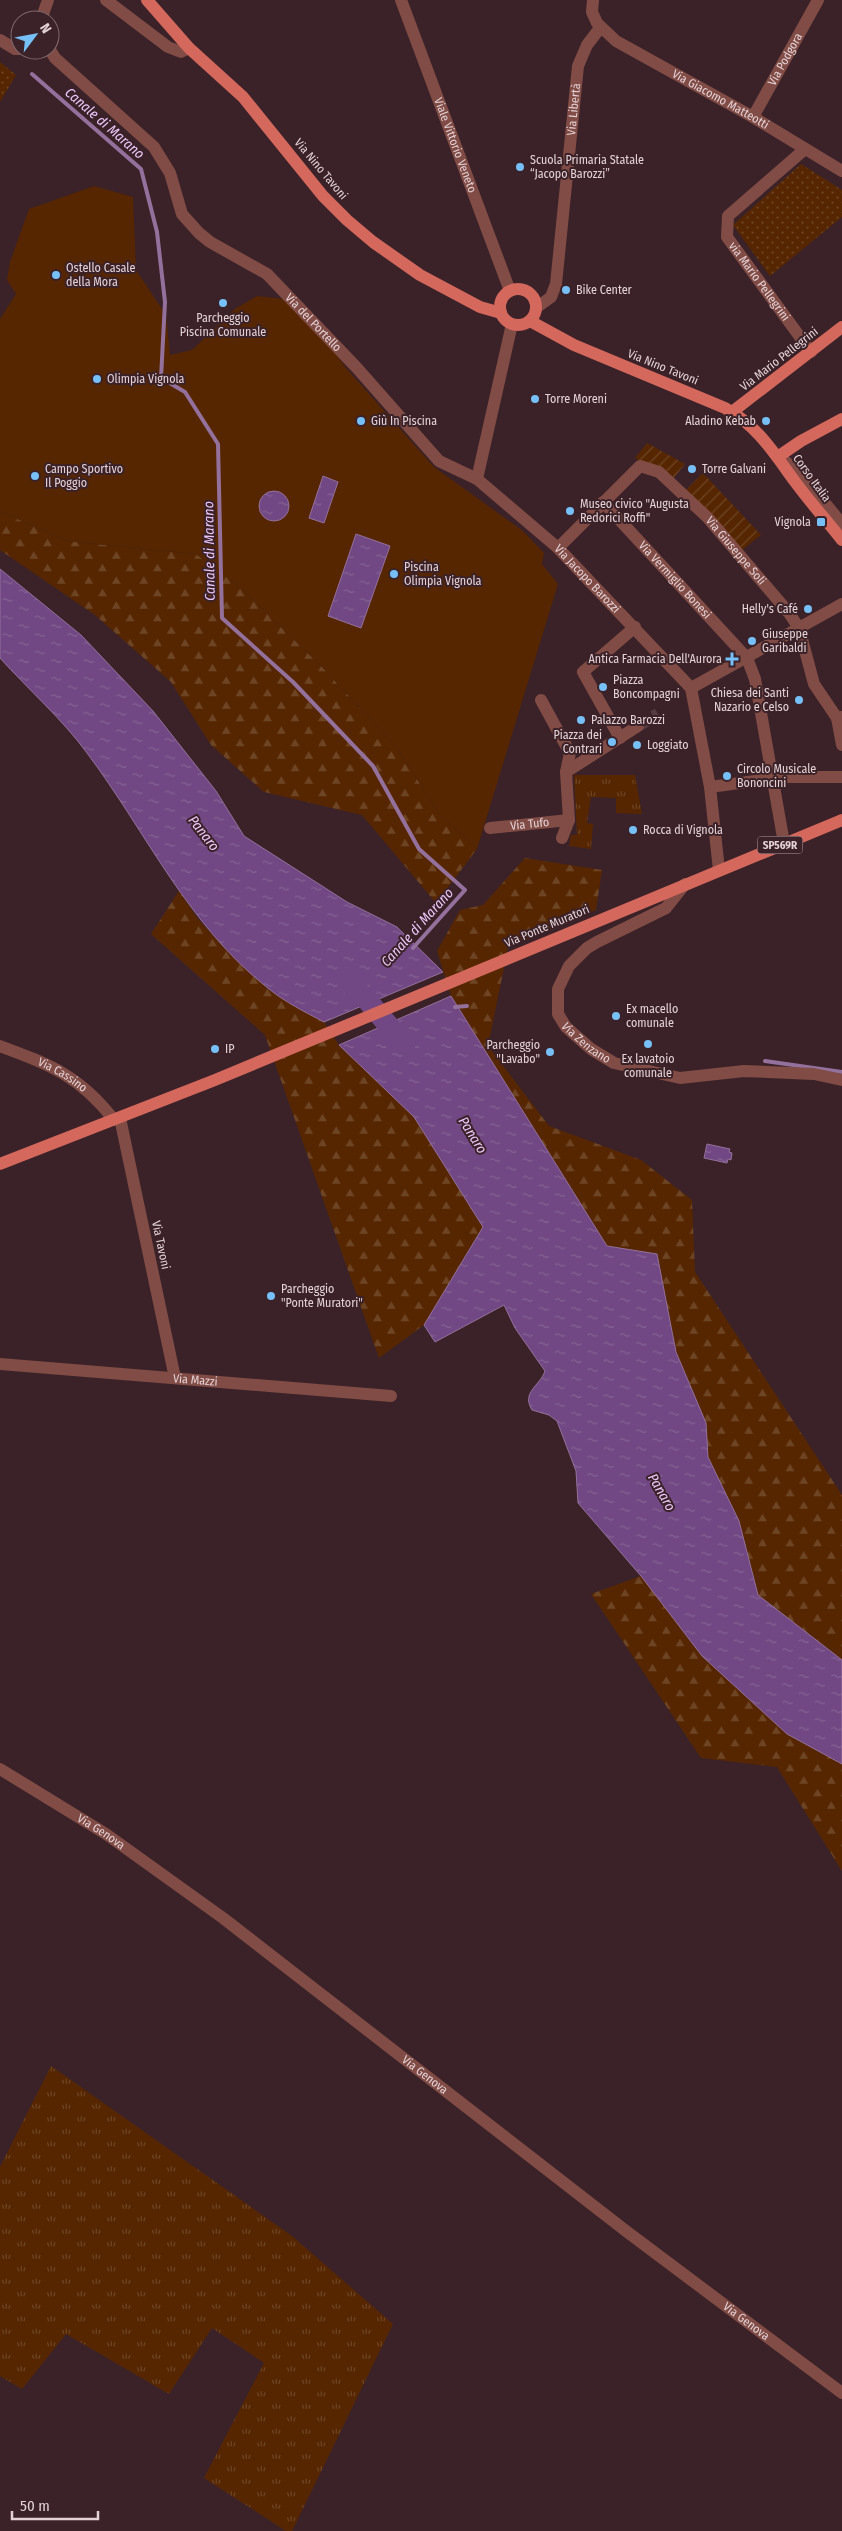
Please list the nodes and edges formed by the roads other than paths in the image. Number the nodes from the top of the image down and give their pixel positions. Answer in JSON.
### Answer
{"nodes":[{"id":1,"x":106,"y":0,"type":"edge"},
{"id":2,"x":147,"y":0,"type":"edge"},
{"id":3,"x":401,"y":0,"type":"edge"},
{"id":4,"x":593,"y":0,"type":"edge"},
{"id":5,"x":818,"y":0,"type":"edge"},
{"id":6,"x":600,"y":28,"type":"junction"},
{"id":7,"x":189,"y":48,"type":"junction"},
{"id":8,"x":57,"y":60,"type":"edge"},
{"id":9,"x":753,"y":117,"type":"junction"},
{"id":10,"x":805,"y":149,"type":"junction"},
{"id":11,"x":842,"y":171,"type":"edge"},
{"id":12,"x":510,"y":291,"type":"junction"},
{"id":13,"x":536,"y":308,"type":"junction"},
{"id":14,"x":501,"y":313,"type":"junction"},
{"id":15,"x":530,"y":321,"type":"junction"},
{"id":16,"x":512,"y":324,"type":"junction"},
{"id":17,"x":842,"y":327,"type":"edge"},
{"id":18,"x":811,"y":352,"type":"junction"},
{"id":19,"x":732,"y":412,"type":"junction"},
{"id":20,"x":842,"y":419,"type":"edge"},
{"id":21,"x":779,"y":456,"type":"junction"},
{"id":22,"x":476,"y":479,"type":"junction"},
{"id":23,"x":603,"y":502,"type":"junction"},
{"id":24,"x":842,"y":524,"type":"edge"},
{"id":25,"x":842,"y":540,"type":"edge"},
{"id":26,"x":558,"y":548,"type":"junction"},
{"id":27,"x":842,"y":604,"type":"edge"},
{"id":28,"x":635,"y":627,"type":"junction"},
{"id":29,"x":799,"y":628,"type":"junction"},
{"id":30,"x":748,"y":658,"type":"junction"},
{"id":31,"x":691,"y":688,"type":"junction"},
{"id":32,"x":541,"y":700,"type":"dead end"},
{"id":33,"x":840,"y":717,"type":"edge"},
{"id":34,"x":638,"y":726,"type":"tunnel mouth"},
{"id":35,"x":620,"y":738,"type":"junction"},
{"id":36,"x":842,"y":745,"type":"edge"},
{"id":37,"x":566,"y":772,"type":"junction"},
{"id":38,"x":842,"y":777,"type":"edge"},
{"id":39,"x":774,"y":778,"type":"junction"},
{"id":40,"x":710,"y":787,"type":"junction"},
{"id":41,"x":569,"y":820,"type":"junction"},
{"id":42,"x":842,"y":820,"type":"edge"},
{"id":43,"x":490,"y":828,"type":"dead end"},
{"id":44,"x":562,"y":838,"type":"dead end"},
{"id":45,"x":784,"y":843,"type":"junction"},
{"id":46,"x":719,"y":870,"type":"junction"},
{"id":47,"x":685,"y":884,"type":"junction"},
{"id":48,"x":0,"y":1046,"type":"edge"},
{"id":49,"x":842,"y":1080,"type":"edge"},
{"id":50,"x":117,"y":1119,"type":"junction"},
{"id":51,"x":0,"y":1164,"type":"edge"},
{"id":52,"x":0,"y":1364,"type":"edge"},
{"id":53,"x":175,"y":1378,"type":"junction"},
{"id":54,"x":391,"y":1396,"type":"dead end"},
{"id":55,"x":0,"y":1769,"type":"edge"},
{"id":56,"x":842,"y":2393,"type":"edge"}],
"edges":[{"from":1,"to":7,"type":"street"},
{"from":2,"to":7,"type":"main road","name":"Via Nino Tavoni"},
{"from":3,"to":12,"type":"street","name":"Viale Vittorio Veneto"},
{"from":4,"to":6,"type":"street"},
{"from":5,"to":9,"type":"street","name":"Via Podgora"},
{"from":6,"to":9,"type":"street","name":"Via Giacomo Matteotti"},
{"from":6,"to":13,"type":"street","name":"Via Libertà"},
{"from":7,"to":14,"type":"main road","name":"Via Nino Tavoni"},
{"from":8,"to":22,"type":"street","name":"Via del Portello"},
{"from":9,"to":10,"type":"street","name":"Via Giacomo Matteotti"},
{"from":10,"to":11,"type":"street","name":"Via Giacomo Matteotti"},
{"from":10,"to":18,"type":"street","name":"via Mario Pellegrini"},
{"from":12,"to":13,"type":"main road"},
{"from":12,"to":14,"type":"main road"},
{"from":13,"to":15,"type":"main road"},
{"from":14,"to":16,"type":"main road"},
{"from":15,"to":16,"type":"main road"},
{"from":15,"to":19,"type":"main road","name":"Via Nino Tavoni"},
{"from":16,"to":22,"type":"street"},
{"from":17,"to":18,"type":"main road","name":"Via Mario Pellegrini"},
{"from":18,"to":19,"type":"main road","name":"Via Mario Pellegrini"},
{"from":19,"to":21,"type":"main road","name":"Corso Italia"},
{"from":20,"to":21,"type":"main road"},
{"from":21,"to":24,"type":"street","name":"Corso Italia"},
{"from":21,"to":25,"type":"main road","name":"Corso Italia"},
{"from":22,"to":26,"type":"street","name":"Via Jacopo Barozzi"},
{"from":23,"to":26,"type":"street"},
{"from":23,"to":29,"type":"street","name":"Via Giuseppe Soli"},
{"from":23,"to":30,"type":"street","name":"Via Vermiglio Bonesi"},
{"from":26,"to":28,"type":"street","name":"Via Jacopo Barozzi"},
{"from":27,"to":29,"type":"street"},
{"from":28,"to":31,"type":"street","name":"Via Jacopo Barozzi"},
{"from":28,"to":35,"type":"street"},
{"from":29,"to":30,"type":"street"},
{"from":29,"to":33,"type":"street"},
{"from":30,"to":31,"type":"street"},
{"from":30,"to":39,"type":"street"},
{"from":31,"to":40,"type":"street"},
{"from":32,"to":37,"type":"street"},
{"from":33,"to":36,"type":"street"},
{"from":34,"to":35,"type":"street"},
{"from":35,"to":37,"type":"street"},
{"from":37,"to":41,"type":"street"},
{"from":38,"to":39,"type":"street"},
{"from":39,"to":40,"type":"street"},
{"from":39,"to":45,"type":"street"},
{"from":40,"to":46,"type":"street"},
{"from":41,"to":43,"type":"street","name":"Via Tufo"},
{"from":41,"to":44,"type":"street"},
{"from":42,"to":45,"type":"main road","name":"Via Ponte Muratori","number":"SP569R"},
{"from":45,"to":46,"type":"main road","name":"Via Ponte Muratori","number":"SP569R"},
{"from":46,"to":47,"type":"main road","name":"Via Ponte Muratori","number":"SP569R"},
{"from":47,"to":49,"type":"street","name":"Via Zenzano"},
{"from":47,"to":50,"type":"main road","name":"Via Ponte Muratori","number":"SP569R"},
{"from":48,"to":50,"type":"street","name":"Via Cassino"},
{"from":50,"to":51,"type":"main road"},
{"from":50,"to":53,"type":"street","name":"Via Tavoni"},
{"from":52,"to":53,"type":"street","name":"Via Mazzi"},
{"from":53,"to":54,"type":"street","name":"Via Mazzi"},
{"from":55,"to":56,"type":"street","name":"Via Genova"}]}
